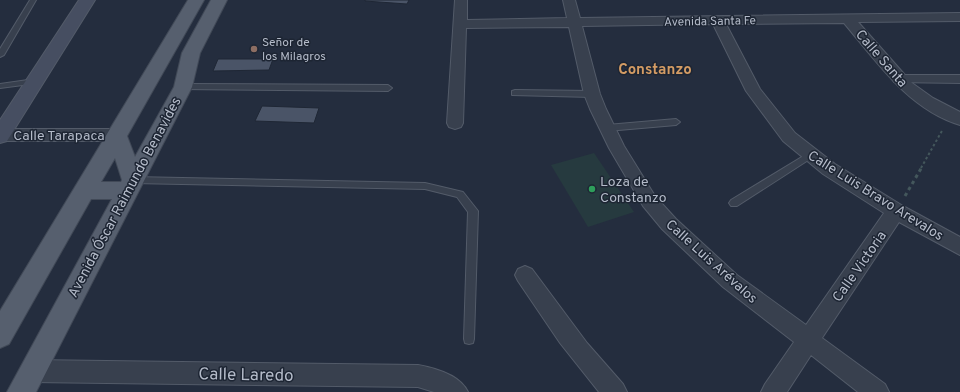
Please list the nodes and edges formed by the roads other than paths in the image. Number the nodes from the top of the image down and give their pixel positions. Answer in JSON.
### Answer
{"nodes":[{"id":1,"x":33,"y":0,"type":"edge"},
{"id":2,"x":87,"y":0,"type":"edge"},
{"id":3,"x":196,"y":0,"type":"edge"},
{"id":4,"x":219,"y":0,"type":"edge"},
{"id":5,"x":462,"y":0,"type":"edge"},
{"id":6,"x":569,"y":0,"type":"edge"},
{"id":7,"x":960,"y":17,"type":"edge"},
{"id":8,"x":848,"y":19,"type":"junction"},
{"id":9,"x":718,"y":21,"type":"junction"},
{"id":10,"x":574,"y":23,"type":"junction"},
{"id":11,"x":461,"y":24,"type":"junction"},
{"id":12,"x":0,"y":55,"type":"edge"},
{"id":13,"x":898,"y":79,"type":"junction"},
{"id":14,"x":960,"y":79,"type":"edge"},
{"id":15,"x":35,"y":81,"type":"junction"},
{"id":16,"x":0,"y":86,"type":"edge"},
{"id":17,"x":183,"y":87,"type":"junction"},
{"id":18,"x":388,"y":88,"type":"dead end"},
{"id":19,"x":515,"y":93,"type":"dead end"},
{"id":20,"x":592,"y":94,"type":"junction"},
{"id":21,"x":956,"y":117,"type":"edge"},
{"id":22,"x":676,"y":122,"type":"dead end"},
{"id":23,"x":455,"y":123,"type":"dead end"},
{"id":24,"x":607,"y":128,"type":"junction"},
{"id":25,"x":0,"y":135,"type":"edge"},
{"id":26,"x":117,"y":135,"type":"junction"},
{"id":27,"x":810,"y":155,"type":"junction"},
{"id":28,"x":131,"y":185,"type":"junction"},
{"id":29,"x":85,"y":190,"type":"junction"},
{"id":30,"x":734,"y":203,"type":"dead end"},
{"id":31,"x":896,"y":211,"type":"junction"},
{"id":32,"x":960,"y":247,"type":"edge"},
{"id":33,"x":525,"y":275,"type":"dead end"},
{"id":34,"x":0,"y":335,"type":"edge"},
{"id":35,"x":469,"y":339,"type":"dead end"},
{"id":36,"x":807,"y":340,"type":"junction"},
{"id":37,"x":27,"y":382,"type":"edge"},
{"id":38,"x":456,"y":392,"type":"edge"},
{"id":39,"x":615,"y":392,"type":"edge"},
{"id":40,"x":773,"y":392,"type":"edge"},
{"id":41,"x":877,"y":392,"type":"edge"}],
"edges":[{"from":1,"to":12,"type":"lane"},
{"from":2,"to":15,"type":"main road"},
{"from":3,"to":26,"type":"main road"},
{"from":4,"to":17,"type":"main road","name":"Avenida Óscar Raimundo Benavides"},
{"from":5,"to":11,"type":"street"},
{"from":6,"to":10,"type":"street","name":"Calle Luis Arévalos"},
{"from":7,"to":8,"type":"street","name":"Avenida Santa Fe"},
{"from":8,"to":9,"type":"street","name":"Avenida Santa Fe"},
{"from":8,"to":13,"type":"street","name":"Calle Santa"},
{"from":9,"to":10,"type":"street","name":"Avenida Santa Fe"},
{"from":9,"to":27,"type":"street","name":"Calle Luis Bravo Arevalos"},
{"from":10,"to":11,"type":"street","name":"Avenida Santa Fe"},
{"from":10,"to":20,"type":"street","name":"Calle Luis Arévalos"},
{"from":11,"to":23,"type":"street"},
{"from":13,"to":14,"type":"street"},
{"from":13,"to":21,"type":"street","name":"Calle Santa"},
{"from":15,"to":16,"type":"lane"},
{"from":15,"to":25,"type":"main road"},
{"from":17,"to":18,"type":"lane"},
{"from":17,"to":28,"type":"main road","name":"Avenida Óscar Raimundo Benavides"},
{"from":19,"to":20,"type":"lane"},
{"from":20,"to":24,"type":"street","name":"Calle Luis Arévalos"},
{"from":22,"to":24,"type":"lane"},
{"from":24,"to":36,"type":"street","name":"Calle Luis Arévalos"},
{"from":25,"to":26,"type":"street","name":"Calle Tarapaca"},
{"from":26,"to":28,"type":"main road"},
{"from":26,"to":29,"type":"main road"},
{"from":27,"to":30,"type":"lane"},
{"from":27,"to":31,"type":"street","name":"Calle Luis Bravo Arevalos"},
{"from":28,"to":29,"type":"main road"},
{"from":28,"to":35,"type":"lane"},
{"from":28,"to":37,"type":"main road","name":"Avenida Óscar Raimundo Benavides"},
{"from":29,"to":34,"type":"main road"},
{"from":31,"to":32,"type":"street","name":"Calle Luis Bravo Arevalos"},
{"from":31,"to":36,"type":"street","name":"Calle Victoria"},
{"from":33,"to":39,"type":"street"},
{"from":36,"to":40,"type":"street","name":"Calle Victoria"},
{"from":36,"to":41,"type":"street","name":"Calle Luis Arévalos"},
{"from":37,"to":38,"type":"street","name":"Calle Laredo"}]}
